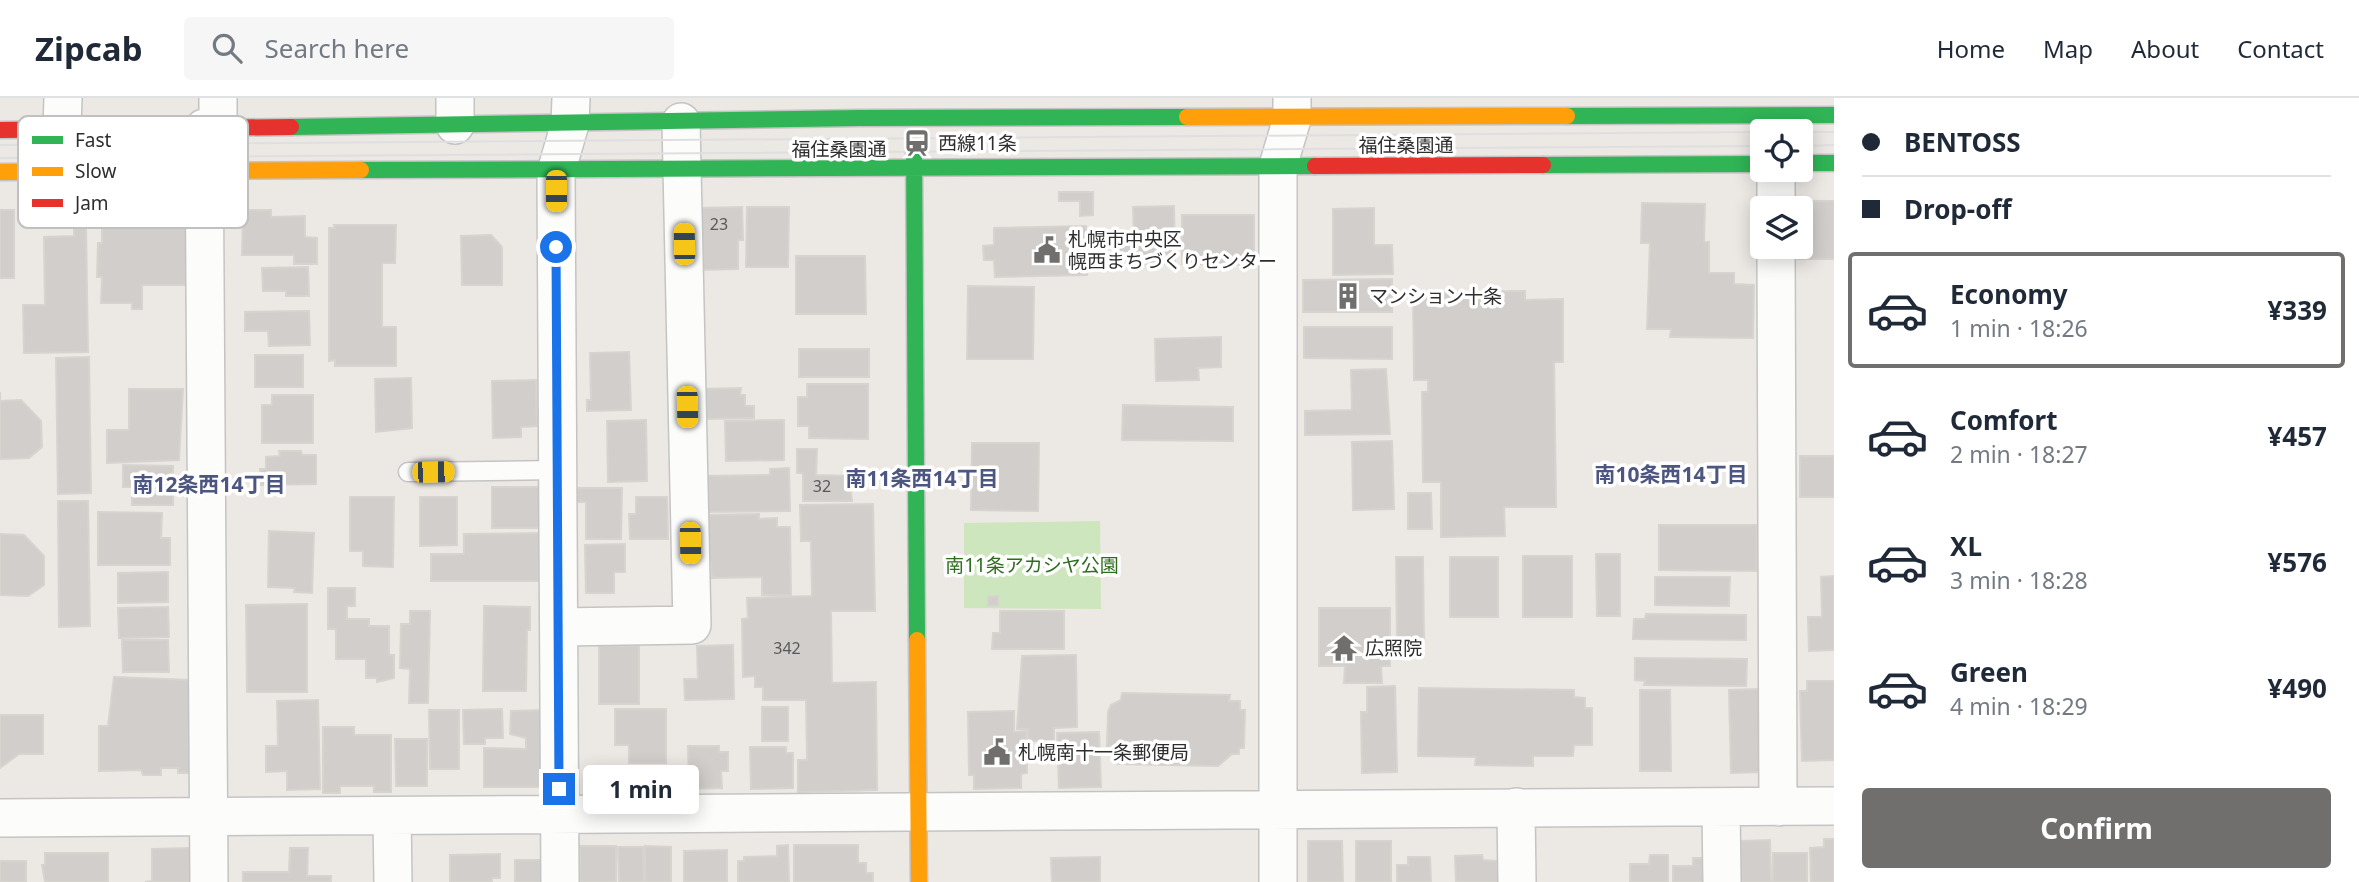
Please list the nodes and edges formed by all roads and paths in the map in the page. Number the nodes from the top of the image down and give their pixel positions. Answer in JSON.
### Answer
{"nodes":[{"id":1,"x":914,"y":98,"type":"edge"},
{"id":2,"x":1657,"y":107,"type":"edge"},
{"id":3,"x":1292,"y":108,"type":"edge"},
{"id":4,"x":1482,"y":108,"type":"edge"},
{"id":5,"x":1140,"y":109,"type":"edge"},
{"id":6,"x":571,"y":111,"type":"edge"},
{"id":7,"x":455,"y":112,"type":"edge"},
{"id":8,"x":62,"y":113,"type":"edge"},
{"id":9,"x":1834,"y":115,"type":"edge"},
{"id":10,"x":175,"y":116,"type":"edge"},
{"id":11,"x":248,"y":116,"type":"edge"},
{"id":12,"x":914,"y":118,"type":"junction"},
{"id":13,"x":1808,"y":119,"type":"edge"},
{"id":14,"x":1750,"y":120,"type":"edge"},
{"id":15,"x":681,"y":122,"type":"junction"},
{"id":16,"x":18,"y":125,"type":"edge"},
{"id":17,"x":0,"y":130,"type":"edge"},
{"id":18,"x":1813,"y":163,"type":"edge"},
{"id":19,"x":1834,"y":163,"type":"edge"},
{"id":20,"x":1750,"y":164,"type":"edge"},
{"id":21,"x":1278,"y":166,"type":"junction"},
{"id":22,"x":915,"y":169,"type":"junction"},
{"id":23,"x":682,"y":170,"type":"junction"},
{"id":24,"x":248,"y":171,"type":"edge"},
{"id":25,"x":556,"y":172,"type":"junction"},
{"id":26,"x":0,"y":173,"type":"edge"},
{"id":27,"x":18,"y":173,"type":"edge"},
{"id":28,"x":204,"y":228,"type":"edge"},
{"id":29,"x":1776,"y":259,"type":"edge"},
{"id":30,"x":558,"y":470,"type":"junction"},
{"id":31,"x":408,"y":472,"type":"dead end"},
{"id":32,"x":560,"y":627,"type":"junction"},
{"id":33,"x":1834,"y":806,"type":"edge"},
{"id":34,"x":1516,"y":807,"type":"junction"},
{"id":35,"x":1721,"y":807,"type":"junction"},
{"id":36,"x":1778,"y":807,"type":"junction"},
{"id":37,"x":1277,"y":810,"type":"junction"},
{"id":38,"x":918,"y":814,"type":"junction"},
{"id":39,"x":392,"y":816,"type":"junction"},
{"id":40,"x":559,"y":816,"type":"junction"},
{"id":41,"x":208,"y":817,"type":"junction"},
{"id":42,"x":0,"y":818,"type":"edge"},
{"id":43,"x":209,"y":882,"type":"edge"},
{"id":44,"x":393,"y":882,"type":"edge"},
{"id":45,"x":560,"y":882,"type":"edge"},
{"id":46,"x":919,"y":882,"type":"edge"},
{"id":47,"x":1278,"y":882,"type":"edge"},
{"id":48,"x":1517,"y":882,"type":"edge"},
{"id":49,"x":1722,"y":882,"type":"edge"}],
"edges":[{"from":1,"to":12,"type":"street"},
{"from":2,"to":4,"type":"street","name":"福住桑園通"},
{"from":2,"to":14,"type":"street","name":"福住桑園通"},
{"from":3,"to":4,"type":"street","name":"福住桑園通"},
{"from":3,"to":5,"type":"street","name":"福住桑園通"},
{"from":3,"to":21,"type":"street"},
{"from":5,"to":12,"type":"street","name":"福住桑園通"},
{"from":6,"to":7,"type":"street","name":"福住桑園通"},
{"from":6,"to":15,"type":"street","name":"福住桑園通"},
{"from":6,"to":25,"type":"street"},
{"from":7,"to":11,"type":"street","name":"福住桑園通"},
{"from":8,"to":10,"type":"street","name":"福住桑園通"},
{"from":9,"to":13,"type":"street","name":"福住桑園通"},
{"from":12,"to":15,"type":"street","name":"福住桑園通"},
{"from":12,"to":22,"type":"street"},
{"from":15,"to":23,"type":"street"},
{"from":16,"to":17,"type":"street","name":"福住桑園通"},
{"from":18,"to":19,"type":"street"},
{"from":20,"to":21,"type":"street","name":"福住桑園通"},
{"from":21,"to":22,"type":"street","name":"福住桑園通"},
{"from":21,"to":37,"type":"street"},
{"from":22,"to":23,"type":"street","name":"福住桑園通"},
{"from":22,"to":38,"type":"street"},
{"from":23,"to":25,"type":"street","name":"福住桑園通"},
{"from":23,"to":32,"type":"street"},
{"from":24,"to":25,"type":"street","name":"福住桑園通"},
{"from":25,"to":30,"type":"street"},
{"from":26,"to":27,"type":"street","name":"福住桑園通"},
{"from":28,"to":41,"type":"street"},
{"from":29,"to":36,"type":"street"},
{"from":30,"to":31,"type":"lane"},
{"from":30,"to":32,"type":"street"},
{"from":32,"to":40,"type":"street"},
{"from":33,"to":36,"type":"street"},
{"from":34,"to":35,"type":"street"},
{"from":34,"to":37,"type":"street"},
{"from":34,"to":48,"type":"street"},
{"from":35,"to":36,"type":"street"},
{"from":35,"to":49,"type":"street"},
{"from":37,"to":38,"type":"street"},
{"from":37,"to":47,"type":"street"},
{"from":38,"to":40,"type":"street"},
{"from":38,"to":46,"type":"street"},
{"from":39,"to":40,"type":"street"},
{"from":39,"to":41,"type":"street"},
{"from":39,"to":44,"type":"street"},
{"from":40,"to":45,"type":"street"},
{"from":41,"to":42,"type":"street"},
{"from":41,"to":43,"type":"street"}]}
